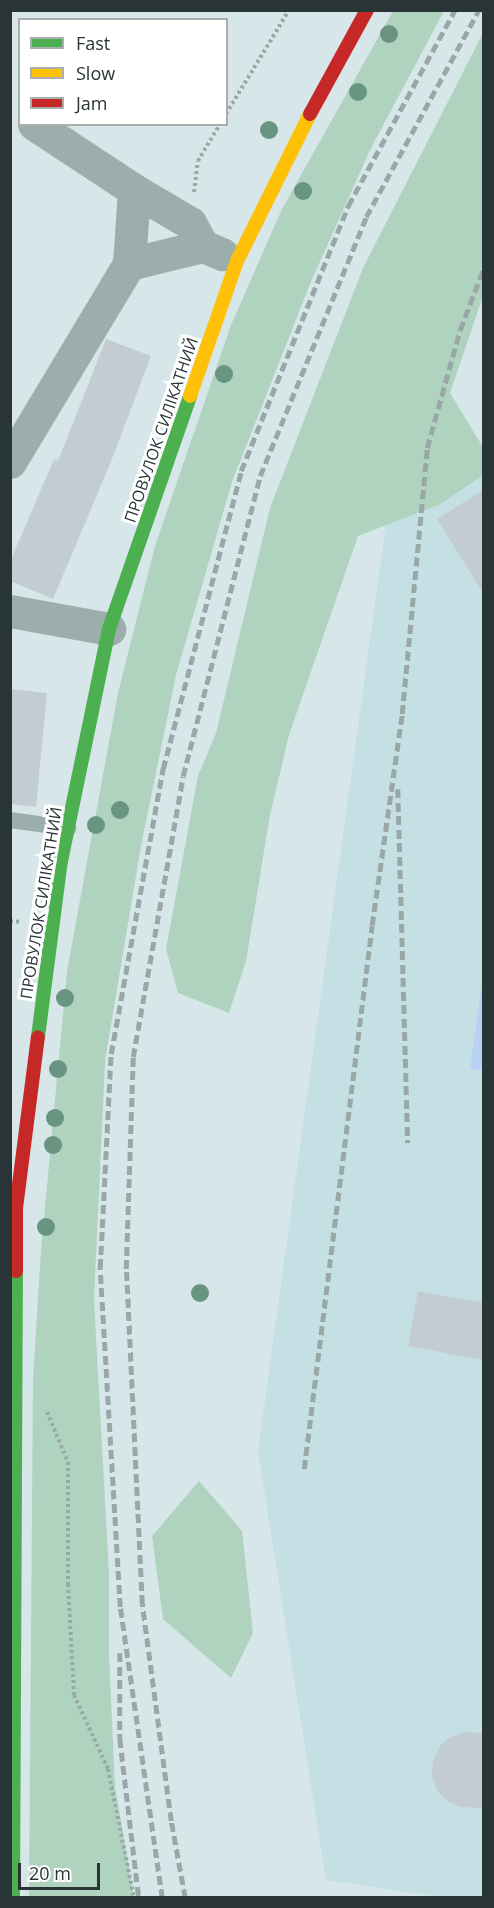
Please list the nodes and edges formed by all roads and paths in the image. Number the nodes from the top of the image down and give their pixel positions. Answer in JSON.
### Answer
{"nodes":[{"id":1,"x":289,"y":10,"type":"edge"},
{"id":2,"x":367,"y":10,"type":"edge"},
{"id":3,"x":228,"y":111,"type":"edge"},
{"id":4,"x":37,"y":126,"type":"edge"},
{"id":5,"x":219,"y":126,"type":"edge"},
{"id":6,"x":134,"y":190,"type":"junction"},
{"id":7,"x":196,"y":234,"type":"junction"},
{"id":8,"x":237,"y":261,"type":"junction"},
{"id":9,"x":129,"y":264,"type":"junction"},
{"id":10,"x":10,"y":462,"type":"edge"},
{"id":11,"x":10,"y":611,"type":"edge"},
{"id":12,"x":109,"y":628,"type":"junction"},
{"id":13,"x":10,"y":820,"type":"edge"},
{"id":14,"x":68,"y":828,"type":"junction"},
{"id":15,"x":13,"y":1247,"type":"edge"},
{"id":16,"x":46,"y":1410,"type":"dead end"},
{"id":17,"x":13,"y":1898,"type":"edge"},
{"id":18,"x":134,"y":1898,"type":"edge"}],
"edges":[{"from":1,"to":3,"type":"path"},
{"from":2,"to":8,"type":"street","name":"ПРОВУЛОК СИЛІКАТНИЙ"},
{"from":4,"to":6,"type":"street"},
{"from":5,"to":7,"type":"path"},
{"from":6,"to":7,"type":"street"},
{"from":6,"to":9,"type":"street"},
{"from":7,"to":8,"type":"street"},
{"from":7,"to":9,"type":"street"},
{"from":8,"to":12,"type":"street","name":"ПРОВУЛОК СИЛІКАТНИЙ"},
{"from":9,"to":10,"type":"street"},
{"from":11,"to":12,"type":"street"},
{"from":12,"to":14,"type":"street","name":"ПРОВУЛОК СИЛІКАТНИЙ"},
{"from":13,"to":14,"type":"lane"},
{"from":14,"to":15,"type":"street","name":"ПРОВУЛОК СИЛІКАТНИЙ"},
{"from":15,"to":17,"type":"street","name":"ПРОВУЛОК СИЛІКАТНИЙ"},
{"from":16,"to":18,"type":"path"}]}
